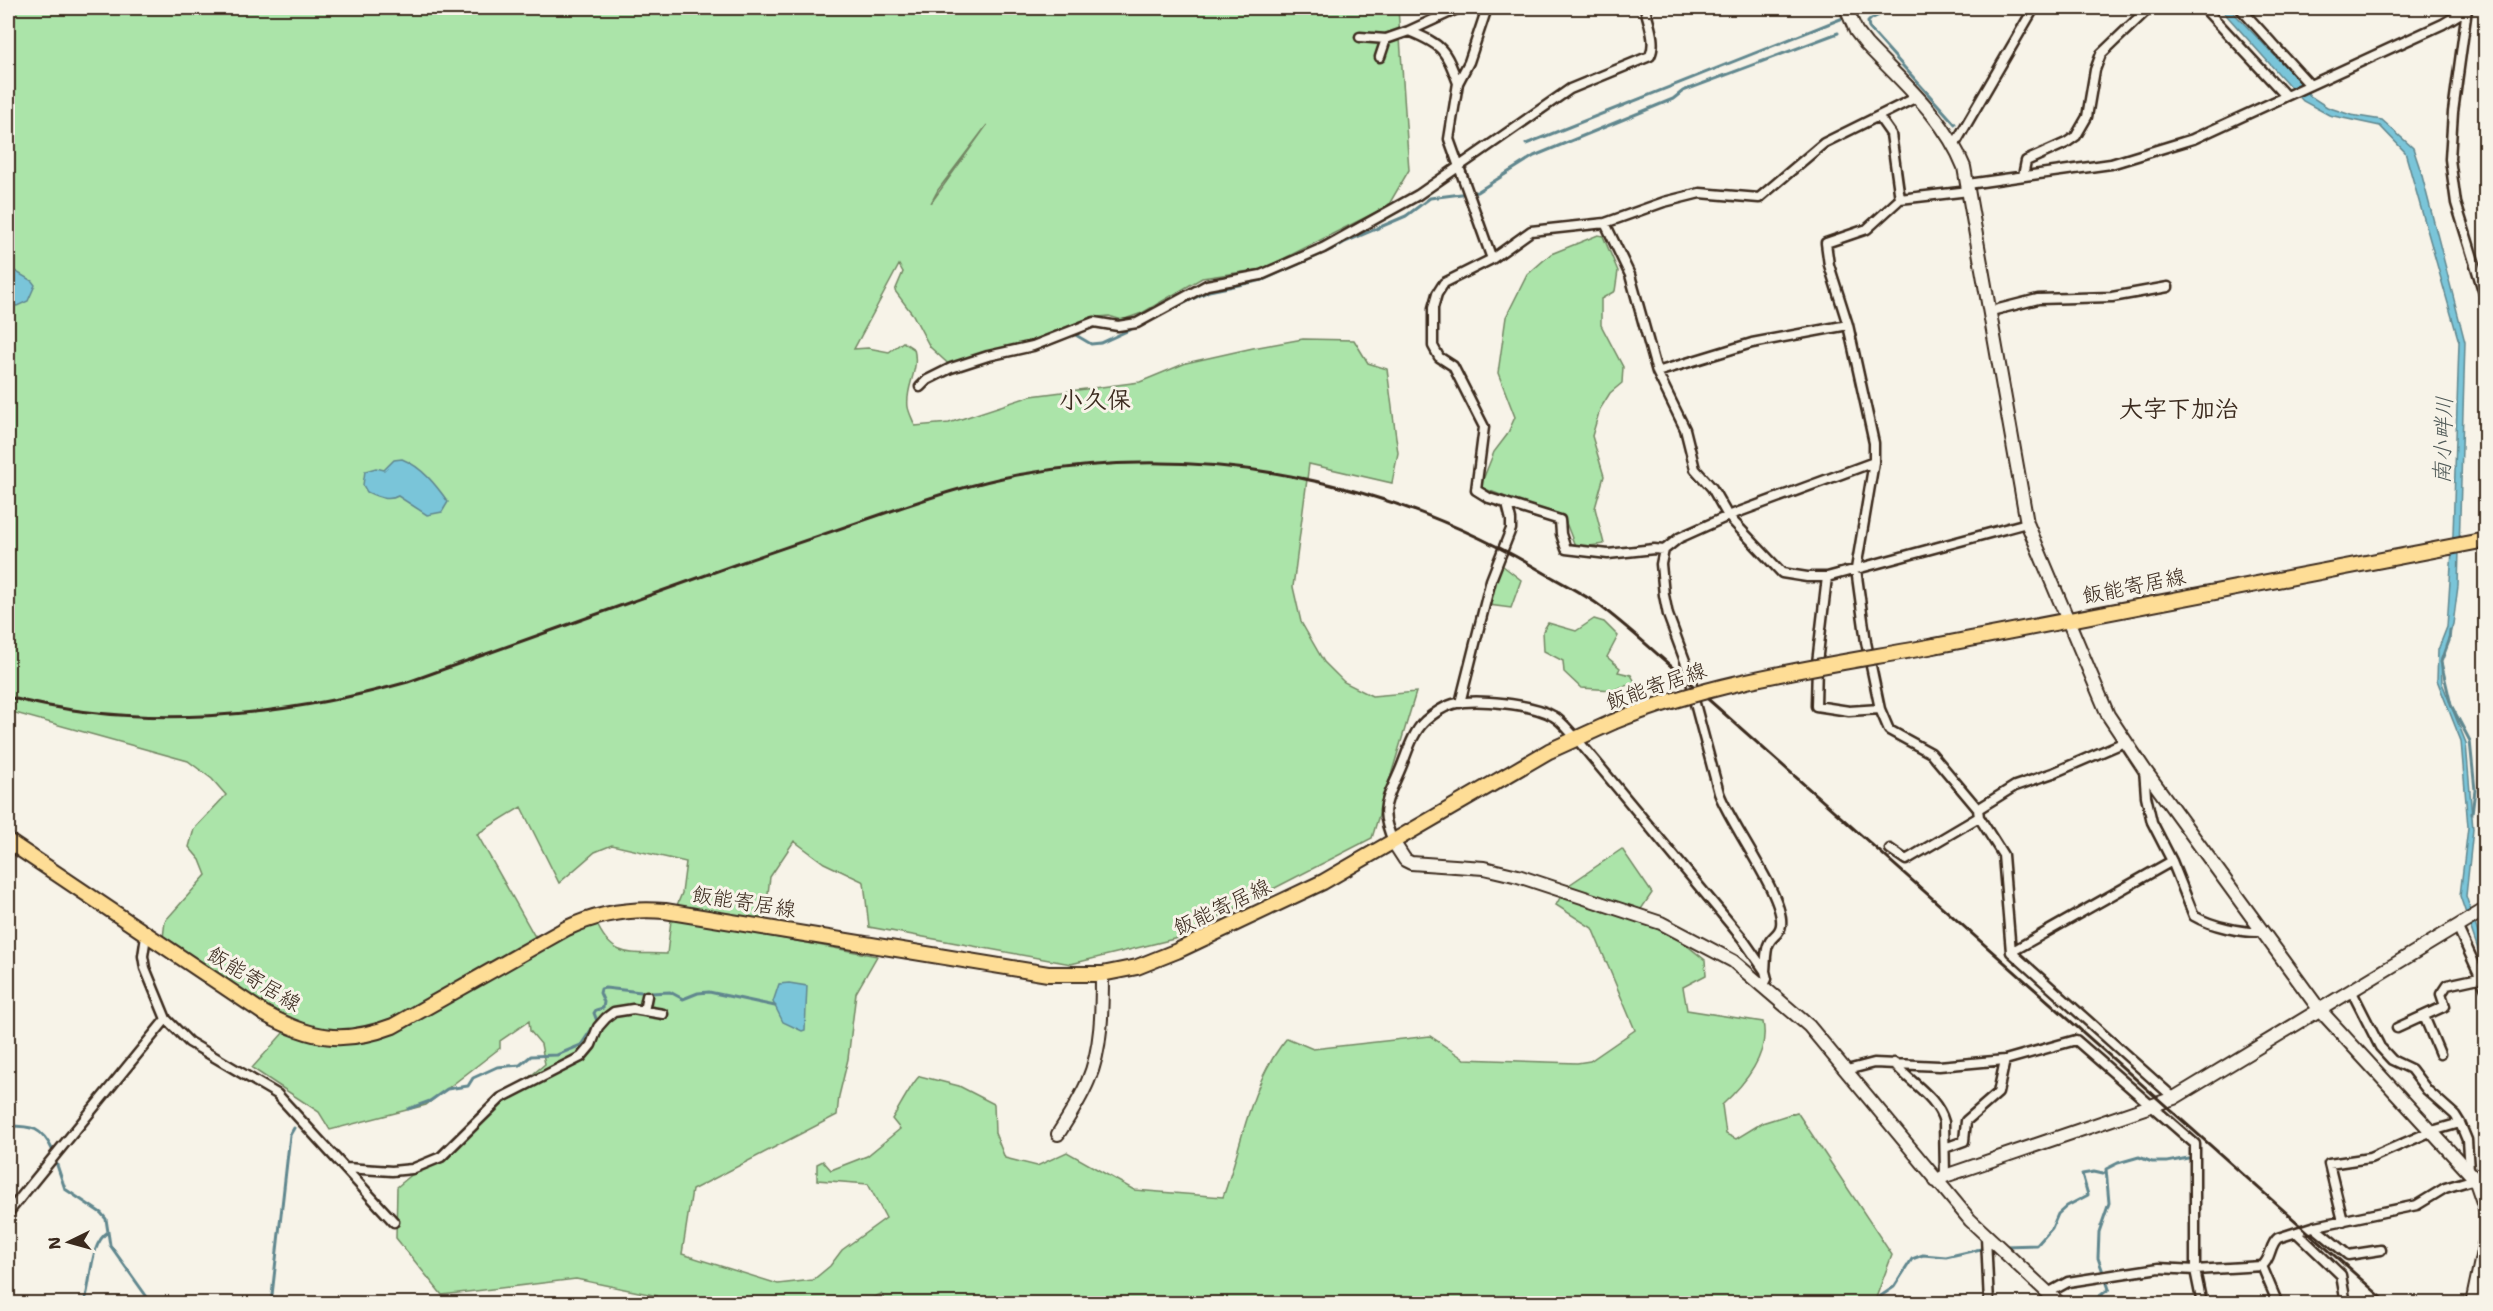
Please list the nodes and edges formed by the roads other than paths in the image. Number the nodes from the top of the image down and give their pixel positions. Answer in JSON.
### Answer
{"nodes":[{"id":1,"x":1459,"y":8,"type":"edge"},
{"id":2,"x":1487,"y":8,"type":"edge"},
{"id":3,"x":1645,"y":8,"type":"edge"},
{"id":4,"x":1846,"y":8,"type":"edge"},
{"id":5,"x":2034,"y":8,"type":"edge"},
{"id":6,"x":2149,"y":8,"type":"edge"},
{"id":7,"x":2204,"y":8,"type":"edge"},
{"id":8,"x":2240,"y":8,"type":"edge"},
{"id":9,"x":2468,"y":8,"type":"edge"},
{"id":10,"x":1409,"y":31,"type":"junction"},
{"id":11,"x":1360,"y":37,"type":"dead end"},
{"id":12,"x":1386,"y":39,"type":"junction"},
{"id":13,"x":1380,"y":57,"type":"dead end"},
{"id":14,"x":1458,"y":82,"type":"junction"},
{"id":15,"x":2307,"y":85,"type":"junction"},
{"id":16,"x":2287,"y":95,"type":"junction"},
{"id":17,"x":1917,"y":97,"type":"junction"},
{"id":18,"x":1879,"y":117,"type":"junction"},
{"id":19,"x":1955,"y":144,"type":"junction"},
{"id":20,"x":1459,"y":168,"type":"junction"},
{"id":21,"x":2023,"y":176,"type":"junction"},
{"id":22,"x":1969,"y":188,"type":"junction"},
{"id":23,"x":1900,"y":199,"type":"junction"},
{"id":24,"x":1605,"y":223,"type":"junction"},
{"id":25,"x":1492,"y":259,"type":"junction"},
{"id":26,"x":2168,"y":287,"type":"dead end"},
{"id":27,"x":2486,"y":300,"type":"edge"},
{"id":28,"x":1991,"y":311,"type":"junction"},
{"id":29,"x":1848,"y":325,"type":"junction"},
{"id":30,"x":1657,"y":372,"type":"junction"},
{"id":31,"x":920,"y":387,"type":"dead end"},
{"id":32,"x":1874,"y":462,"type":"junction"},
{"id":33,"x":1507,"y":504,"type":"junction"},
{"id":34,"x":1728,"y":516,"type":"junction"},
{"id":35,"x":2027,"y":523,"type":"junction"},
{"id":36,"x":2486,"y":540,"type":"edge"},
{"id":37,"x":1664,"y":550,"type":"junction"},
{"id":38,"x":1856,"y":569,"type":"junction"},
{"id":39,"x":1827,"y":577,"type":"junction"},
{"id":40,"x":2068,"y":620,"type":"junction"},
{"id":41,"x":1460,"y":703,"type":"junction"},
{"id":42,"x":1880,"y":709,"type":"junction"},
{"id":43,"x":1576,"y":738,"type":"junction"},
{"id":44,"x":2125,"y":742,"type":"junction"},
{"id":45,"x":2144,"y":769,"type":"junction"},
{"id":46,"x":1978,"y":813,"type":"junction"},
{"id":47,"x":8,"y":841,"type":"edge"},
{"id":48,"x":1394,"y":843,"type":"junction"},
{"id":49,"x":1890,"y":849,"type":"dead end"},
{"id":50,"x":2172,"y":861,"type":"junction"},
{"id":51,"x":2481,"y":911,"type":"edge"},
{"id":52,"x":2459,"y":924,"type":"junction"},
{"id":53,"x":2262,"y":932,"type":"junction"},
{"id":54,"x":146,"y":936,"type":"junction"},
{"id":55,"x":2011,"y":952,"type":"junction"},
{"id":56,"x":1765,"y":971,"type":"junction"},
{"id":57,"x":1102,"y":974,"type":"junction"},
{"id":58,"x":2479,"y":978,"type":"junction"},
{"id":59,"x":1764,"y":985,"type":"junction"},
{"id":60,"x":2486,"y":989,"type":"edge"},
{"id":61,"x":2351,"y":990,"type":"junction"},
{"id":62,"x":647,"y":996,"type":"dead end"},
{"id":63,"x":2319,"y":1009,"type":"junction"},
{"id":64,"x":644,"y":1011,"type":"junction"},
{"id":65,"x":663,"y":1014,"type":"dead end"},
{"id":66,"x":2424,"y":1016,"type":"junction"},
{"id":67,"x":166,"y":1019,"type":"junction"},
{"id":68,"x":2397,"y":1028,"type":"dead end"},
{"id":69,"x":2440,"y":1054,"type":"dead end"},
{"id":70,"x":2006,"y":1060,"type":"junction"},
{"id":71,"x":1894,"y":1063,"type":"junction"},
{"id":72,"x":1847,"y":1070,"type":"junction"},
{"id":73,"x":2174,"y":1098,"type":"junction"},
{"id":74,"x":2153,"y":1107,"type":"junction"},
{"id":75,"x":2460,"y":1122,"type":"junction"},
{"id":76,"x":2432,"y":1131,"type":"junction"},
{"id":77,"x":1058,"y":1134,"type":"dead end"},
{"id":78,"x":1945,"y":1148,"type":"junction"},
{"id":79,"x":346,"y":1168,"type":"junction"},
{"id":80,"x":1940,"y":1178,"type":"junction"},
{"id":81,"x":2478,"y":1181,"type":"edge"},
{"id":82,"x":2486,"y":1211,"type":"edge"},
{"id":83,"x":8,"y":1213,"type":"edge"},
{"id":84,"x":2343,"y":1221,"type":"junction"},
{"id":85,"x":394,"y":1222,"type":"dead end"},
{"id":86,"x":2314,"y":1227,"type":"junction"},
{"id":87,"x":2296,"y":1233,"type":"junction"},
{"id":88,"x":1986,"y":1236,"type":"junction"},
{"id":89,"x":2486,"y":1237,"type":"edge"},
{"id":90,"x":2381,"y":1250,"type":"dead end"},
{"id":91,"x":2262,"y":1266,"type":"junction"},
{"id":92,"x":2195,"y":1270,"type":"junction"},
{"id":93,"x":2048,"y":1293,"type":"junction"},
{"id":94,"x":1989,"y":1304,"type":"edge"},
{"id":95,"x":2060,"y":1304,"type":"edge"},
{"id":96,"x":2202,"y":1304,"type":"edge"},
{"id":97,"x":2278,"y":1304,"type":"edge"},
{"id":98,"x":2346,"y":1304,"type":"edge"},
{"id":99,"x":2472,"y":1304,"type":"edge"}],
"edges":[{"from":1,"to":10,"type":"street"},
{"from":2,"to":14,"type":"street"},
{"from":3,"to":20,"type":"street"},
{"from":4,"to":17,"type":"street"},
{"from":5,"to":19,"type":"street"},
{"from":6,"to":21,"type":"street"},
{"from":7,"to":16,"type":"street"},
{"from":8,"to":15,"type":"street"},
{"from":9,"to":15,"type":"street"},
{"from":9,"to":27,"type":"street"},
{"from":10,"to":12,"type":"street"},
{"from":10,"to":14,"type":"street"},
{"from":11,"to":12,"type":"street"},
{"from":12,"to":13,"type":"street"},
{"from":14,"to":20,"type":"street"},
{"from":15,"to":16,"type":"street"},
{"from":16,"to":21,"type":"street"},
{"from":17,"to":18,"type":"street"},
{"from":17,"to":19,"type":"street"},
{"from":18,"to":23,"type":"street"},
{"from":18,"to":24,"type":"street"},
{"from":19,"to":22,"type":"street"},
{"from":20,"to":25,"type":"street"},
{"from":20,"to":31,"type":"street"},
{"from":21,"to":22,"type":"street"},
{"from":22,"to":23,"type":"street"},
{"from":22,"to":28,"type":"street"},
{"from":23,"to":29,"type":"street"},
{"from":24,"to":25,"type":"street"},
{"from":24,"to":30,"type":"street"},
{"from":25,"to":33,"type":"street"},
{"from":26,"to":28,"type":"street"},
{"from":28,"to":35,"type":"street"},
{"from":29,"to":30,"type":"street"},
{"from":29,"to":32,"type":"street"},
{"from":30,"to":34,"type":"street"},
{"from":32,"to":34,"type":"street"},
{"from":32,"to":38,"type":"street"},
{"from":33,"to":37,"type":"street"},
{"from":33,"to":41,"type":"street"},
{"from":34,"to":37,"type":"street"},
{"from":34,"to":39,"type":"street"},
{"from":35,"to":38,"type":"street"},
{"from":35,"to":40,"type":"street"},
{"from":36,"to":40,"type":"main road","name":"飯能寄居線"},
{"from":37,"to":56,"type":"street"},
{"from":38,"to":39,"type":"street"},
{"from":38,"to":42,"type":"street"},
{"from":39,"to":42,"type":"street"},
{"from":40,"to":43,"type":"main road","name":"飯能寄居線","bridge":true},
{"from":40,"to":44,"type":"street"},
{"from":41,"to":43,"type":"street"},
{"from":41,"to":48,"type":"street"},
{"from":42,"to":46,"type":"street"},
{"from":43,"to":48,"type":"main road","name":"飯能寄居線"},
{"from":43,"to":56,"type":"street"},
{"from":44,"to":45,"type":"street"},
{"from":44,"to":46,"type":"street"},
{"from":45,"to":50,"type":"street"},
{"from":45,"to":53,"type":"street"},
{"from":46,"to":49,"type":"street"},
{"from":46,"to":55,"type":"street"},
{"from":47,"to":54,"type":"main road","name":"飯能寄居線"},
{"from":48,"to":57,"type":"main road","name":"飯能寄居線"},
{"from":48,"to":59,"type":"street"},
{"from":50,"to":53,"type":"street"},
{"from":50,"to":55,"type":"street"},
{"from":51,"to":52,"type":"street"},
{"from":52,"to":58,"type":"street"},
{"from":52,"to":61,"type":"street"},
{"from":53,"to":63,"type":"street"},
{"from":54,"to":57,"type":"main road","name":"飯能寄居線"},
{"from":54,"to":67,"type":"street"},
{"from":55,"to":73,"type":"street"},
{"from":56,"to":59,"type":"street"},
{"from":57,"to":77,"type":"street"},
{"from":58,"to":60,"type":"street"},
{"from":58,"to":66,"type":"street"},
{"from":59,"to":72,"type":"street"},
{"from":61,"to":63,"type":"street"},
{"from":61,"to":75,"type":"street"},
{"from":62,"to":64,"type":"street"},
{"from":63,"to":73,"type":"street"},
{"from":63,"to":76,"type":"street"},
{"from":64,"to":65,"type":"street"},
{"from":64,"to":79,"type":"street"},
{"from":66,"to":68,"type":"street"},
{"from":66,"to":69,"type":"street"},
{"from":67,"to":79,"type":"street"},
{"from":67,"to":83,"type":"street"},
{"from":70,"to":71,"type":"street"},
{"from":70,"to":74,"type":"street"},
{"from":70,"to":78,"type":"street"},
{"from":71,"to":72,"type":"street"},
{"from":71,"to":78,"type":"street"},
{"from":72,"to":80,"type":"street"},
{"from":73,"to":74,"type":"street"},
{"from":74,"to":80,"type":"street"},
{"from":74,"to":92,"type":"street"},
{"from":75,"to":76,"type":"street"},
{"from":75,"to":81,"type":"street"},
{"from":76,"to":81,"type":"street"},
{"from":76,"to":84,"type":"street"},
{"from":78,"to":80,"type":"street"},
{"from":79,"to":85,"type":"street"},
{"from":80,"to":88,"type":"street"},
{"from":81,"to":82,"type":"street"},
{"from":81,"to":84,"type":"street"},
{"from":84,"to":86,"type":"street"},
{"from":86,"to":87,"type":"street"},
{"from":86,"to":90,"type":"street"},
{"from":87,"to":91,"type":"street"},
{"from":87,"to":98,"type":"street"},
{"from":88,"to":93,"type":"street"},
{"from":88,"to":94,"type":"street"},
{"from":89,"to":99,"type":"street"},
{"from":91,"to":92,"type":"street"},
{"from":91,"to":97,"type":"street"},
{"from":92,"to":93,"type":"street"},
{"from":92,"to":96,"type":"street"},
{"from":93,"to":95,"type":"street"}]}
